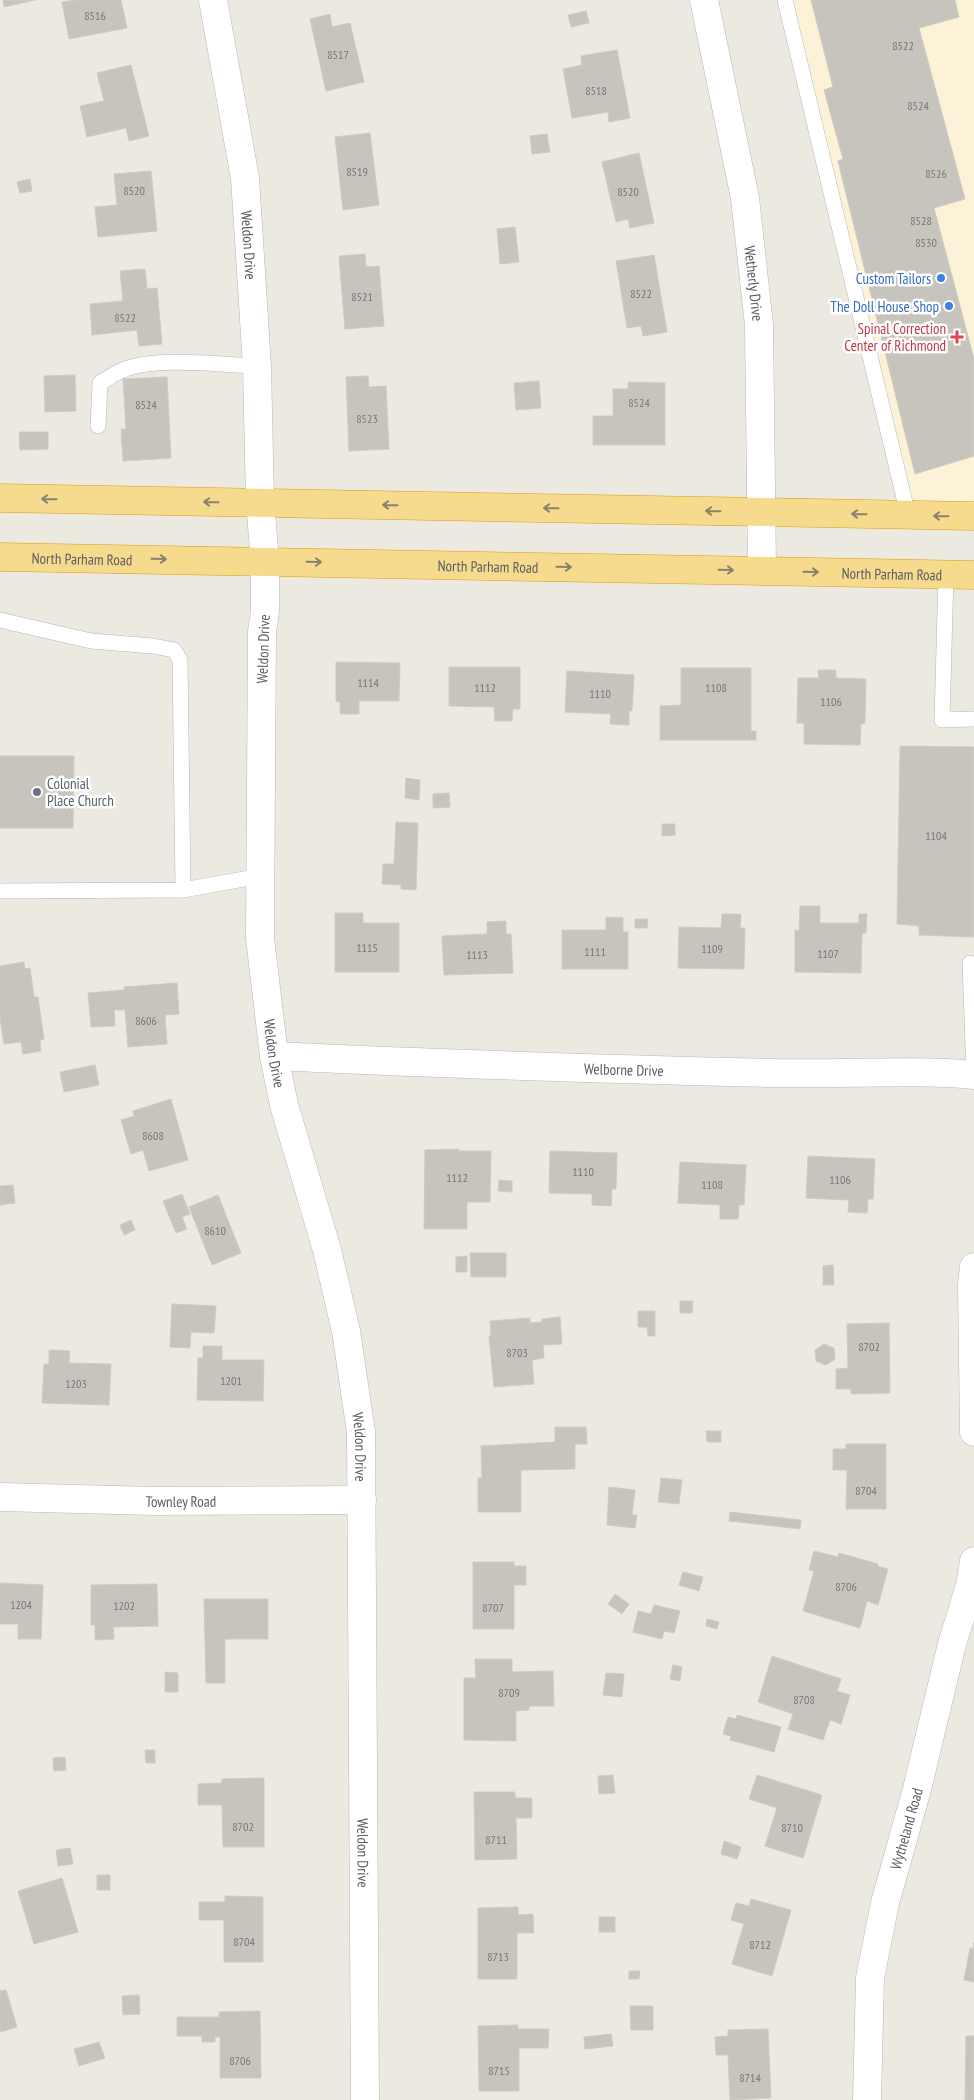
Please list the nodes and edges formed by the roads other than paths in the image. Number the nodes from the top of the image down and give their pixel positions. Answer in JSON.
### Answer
{"nodes":[{"id":1,"x":213,"y":0,"type":"edge"},
{"id":2,"x":704,"y":0,"type":"edge"},
{"id":3,"x":785,"y":0,"type":"edge"},
{"id":4,"x":257,"y":366,"type":"junction"},
{"id":5,"x":98,"y":426,"type":"dead end"},
{"id":6,"x":0,"y":498,"type":"edge"},
{"id":7,"x":260,"y":502,"type":"junction"},
{"id":8,"x":762,"y":512,"type":"junction"},
{"id":9,"x":908,"y":515,"type":"junction"},
{"id":10,"x":974,"y":516,"type":"edge"},
{"id":11,"x":0,"y":557,"type":"edge"},
{"id":12,"x":265,"y":561,"type":"junction"},
{"id":13,"x":762,"y":570,"type":"junction"},
{"id":14,"x":946,"y":575,"type":"junction"},
{"id":15,"x":974,"y":575,"type":"edge"},
{"id":16,"x":0,"y":620,"type":"edge"},
{"id":17,"x":974,"y":719,"type":"edge"},
{"id":18,"x":261,"y":876,"type":"junction"},
{"id":19,"x":183,"y":890,"type":"junction"},
{"id":20,"x":0,"y":891,"type":"edge"},
{"id":21,"x":970,"y":963,"type":"dead end"},
{"id":22,"x":274,"y":1056,"type":"junction"},
{"id":23,"x":974,"y":1075,"type":"edge"},
{"id":24,"x":974,"y":1267,"type":"edge"},
{"id":25,"x":974,"y":1432,"type":"edge"},
{"id":26,"x":0,"y":1497,"type":"edge"},
{"id":27,"x":362,"y":1500,"type":"junction"},
{"id":28,"x":974,"y":1561,"type":"edge"},
{"id":29,"x":365,"y":2100,"type":"edge"},
{"id":30,"x":866,"y":2100,"type":"edge"}],
"edges":[{"from":1,"to":4,"type":"street","name":"Weldon Drive"},
{"from":2,"to":8,"type":"street","name":"Wetherly Drive"},
{"from":3,"to":9,"type":"lane"},
{"from":4,"to":5,"type":"lane"},
{"from":4,"to":7,"type":"street","name":"Weldon Drive"},
{"from":7,"to":6,"type":"highway","one_way":true},
{"from":8,"to":7,"type":"highway","one_way":true},
{"from":7,"to":12,"type":"street","name":"Weldon Drive"},
{"from":9,"to":8,"type":"highway","one_way":true},
{"from":8,"to":13,"type":"street","name":"Wetherly Drive"},
{"from":10,"to":9,"type":"highway","one_way":true},
{"from":11,"to":12,"type":"highway","name":"North Parham Road","one_way":true},
{"from":12,"to":13,"type":"highway","name":"North Parham Road","one_way":true},
{"from":12,"to":18,"type":"street","name":"Weldon Drive"},
{"from":13,"to":14,"type":"highway","name":"North Parham Road","one_way":true},
{"from":14,"to":15,"type":"highway","name":"North Parham Road"},
{"from":14,"to":17,"type":"lane"},
{"from":16,"to":19,"type":"lane"},
{"from":18,"to":19,"type":"lane"},
{"from":18,"to":22,"type":"street","name":"Weldon Drive"},
{"from":19,"to":20,"type":"lane"},
{"from":21,"to":23,"type":"lane"},
{"from":22,"to":23,"type":"street","name":"Welborne Drive"},
{"from":22,"to":27,"type":"street","name":"Weldon Drive"},
{"from":24,"to":25,"type":"street"},
{"from":26,"to":27,"type":"street","name":"Townley Road"},
{"from":27,"to":29,"type":"street","name":"Weldon Drive"},
{"from":28,"to":30,"type":"street","name":"Wytheland Road"}]}
